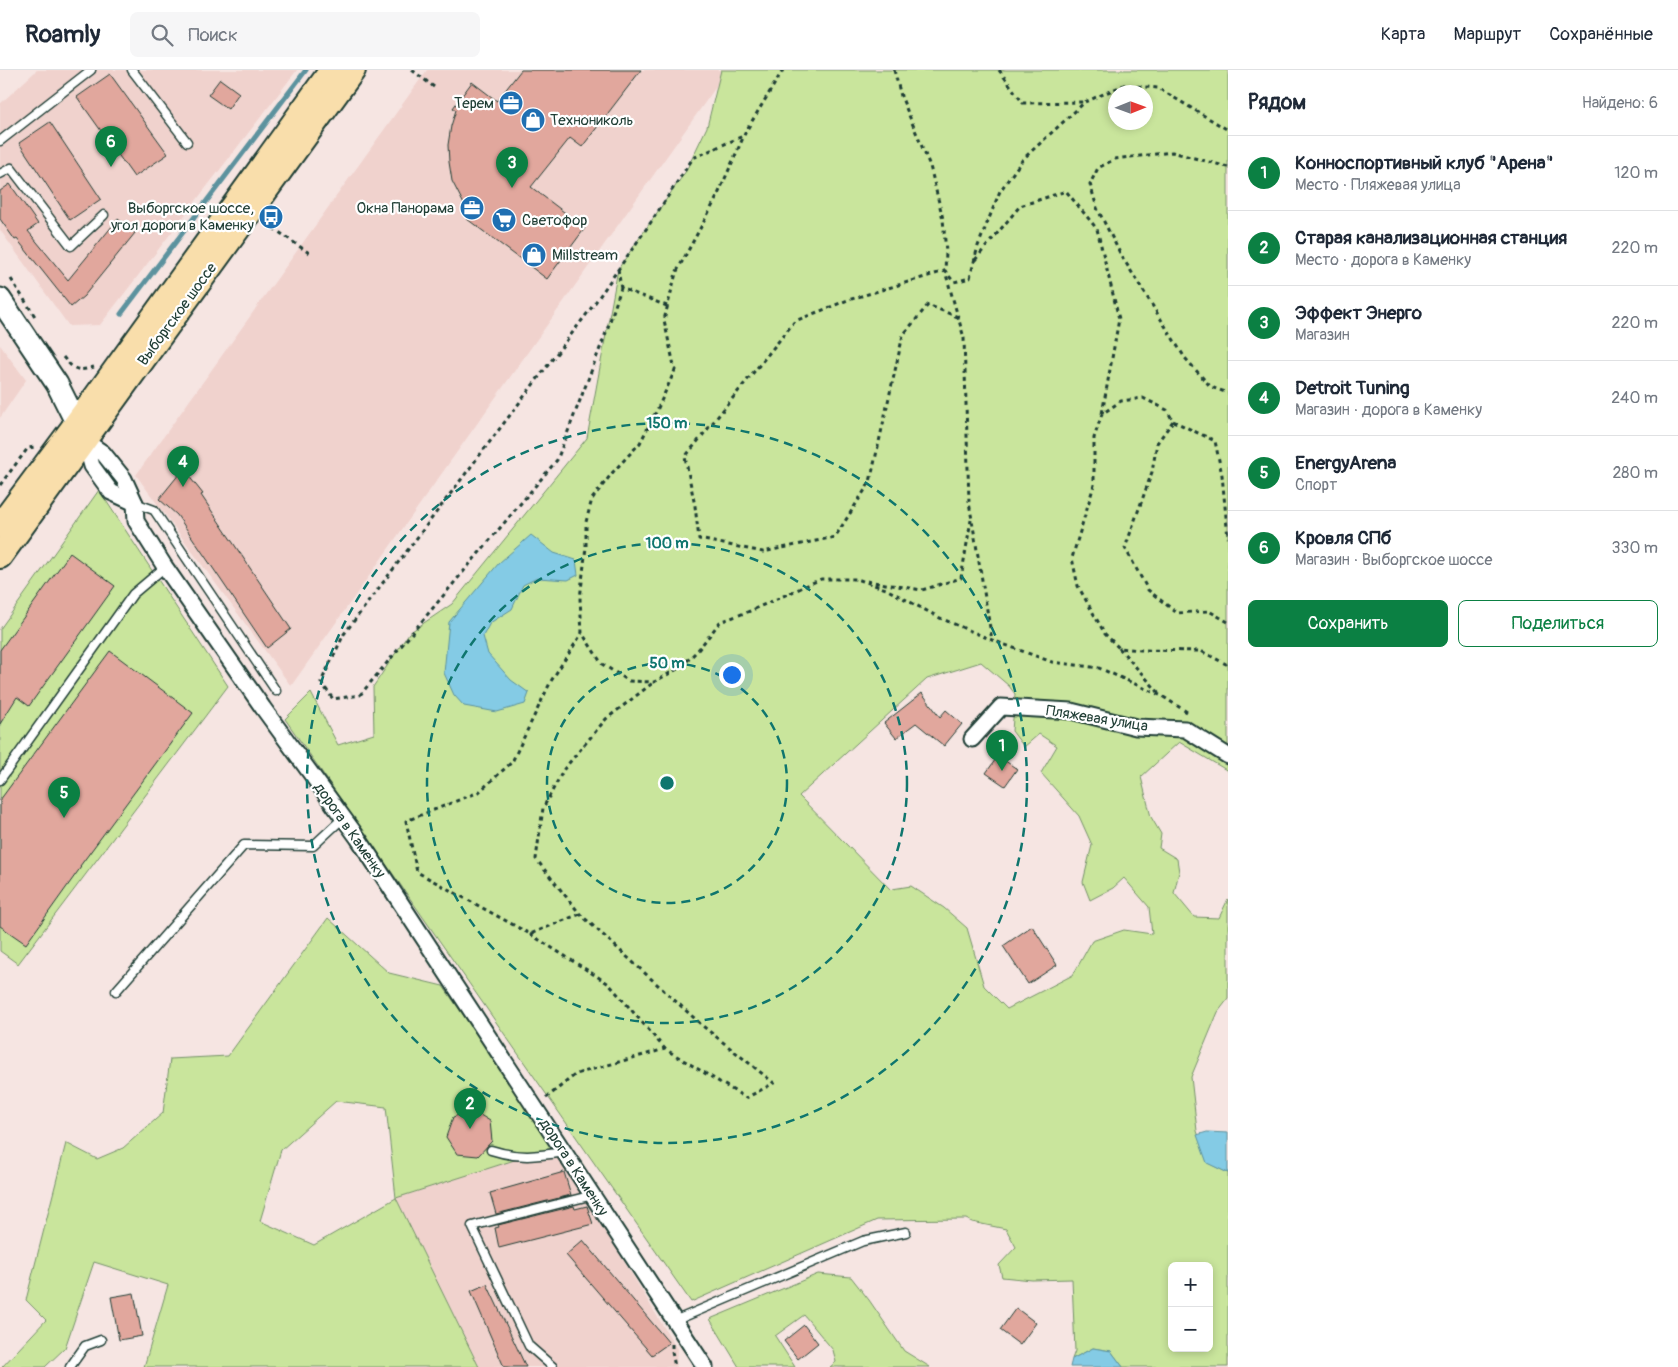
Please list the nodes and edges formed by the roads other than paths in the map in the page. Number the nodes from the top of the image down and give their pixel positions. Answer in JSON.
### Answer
{"nodes":[{"id":1,"x":91,"y":70,"type":"edge"},
{"id":2,"x":132,"y":70,"type":"edge"},
{"id":3,"x":332,"y":70,"type":"edge"},
{"id":4,"x":353,"y":70,"type":"edge"},
{"id":5,"x":0,"y":142,"type":"edge"},
{"id":6,"x":187,"y":142,"type":"dead end"},
{"id":7,"x":0,"y":174,"type":"edge"},
{"id":8,"x":104,"y":215,"type":"dead end"},
{"id":9,"x":0,"y":299,"type":"edge"},
{"id":10,"x":81,"y":432,"type":"junction"},
{"id":11,"x":135,"y":503,"type":"junction"},
{"id":12,"x":0,"y":526,"type":"edge"},
{"id":13,"x":0,"y":556,"type":"edge"},
{"id":14,"x":165,"y":567,"type":"junction"},
{"id":15,"x":276,"y":691,"type":"dead end"},
{"id":16,"x":972,"y":739,"type":"dead end"},
{"id":17,"x":1228,"y":756,"type":"edge"},
{"id":18,"x":0,"y":780,"type":"edge"},
{"id":19,"x":343,"y":818,"type":"junction"},
{"id":20,"x":116,"y":991,"type":"dead end"},
{"id":21,"x":491,"y":1150,"type":"dead end"},
{"id":22,"x":564,"y":1152,"type":"junction"},
{"id":23,"x":593,"y":1195,"type":"junction"},
{"id":24,"x":906,"y":1232,"type":"dead end"},
{"id":25,"x":674,"y":1321,"type":"junction"},
{"id":26,"x":101,"y":1340,"type":"dead end"},
{"id":27,"x":70,"y":1367,"type":"edge"},
{"id":28,"x":553,"y":1367,"type":"edge"},
{"id":29,"x":705,"y":1367,"type":"edge"}],
"edges":[{"from":1,"to":5,"type":"lane"},
{"from":2,"to":6,"type":"lane"},
{"from":3,"to":10,"type":"main road","name":"Выборгское шоссе"},
{"from":4,"to":10,"type":"main road","name":"Выборгское шоссе"},
{"from":7,"to":8,"type":"lane"},
{"from":9,"to":10,"type":"street"},
{"from":10,"to":11,"type":"street"},
{"from":10,"to":12,"type":"main road","name":"Выборгское шоссе"},
{"from":10,"to":13,"type":"main road","name":"Выборгское шоссе"},
{"from":11,"to":14,"type":"street","name":"дорога в Каменку"},
{"from":11,"to":15,"type":"lane"},
{"from":14,"to":18,"type":"lane"},
{"from":14,"to":19,"type":"street","name":"дорога в Каменку"},
{"from":16,"to":17,"type":"street","name":"Пляжевая улица"},
{"from":19,"to":20,"type":"lane"},
{"from":19,"to":22,"type":"street","name":"дорога в Каменку"},
{"from":21,"to":22,"type":"lane"},
{"from":22,"to":23,"type":"street","name":"дорога в Каменку"},
{"from":23,"to":25,"type":"street","name":"дорога в Каменку"},
{"from":23,"to":28,"type":"lane"},
{"from":24,"to":25,"type":"lane"},
{"from":25,"to":29,"type":"street","name":"дорога в Каменку"},
{"from":26,"to":27,"type":"lane"}]}
